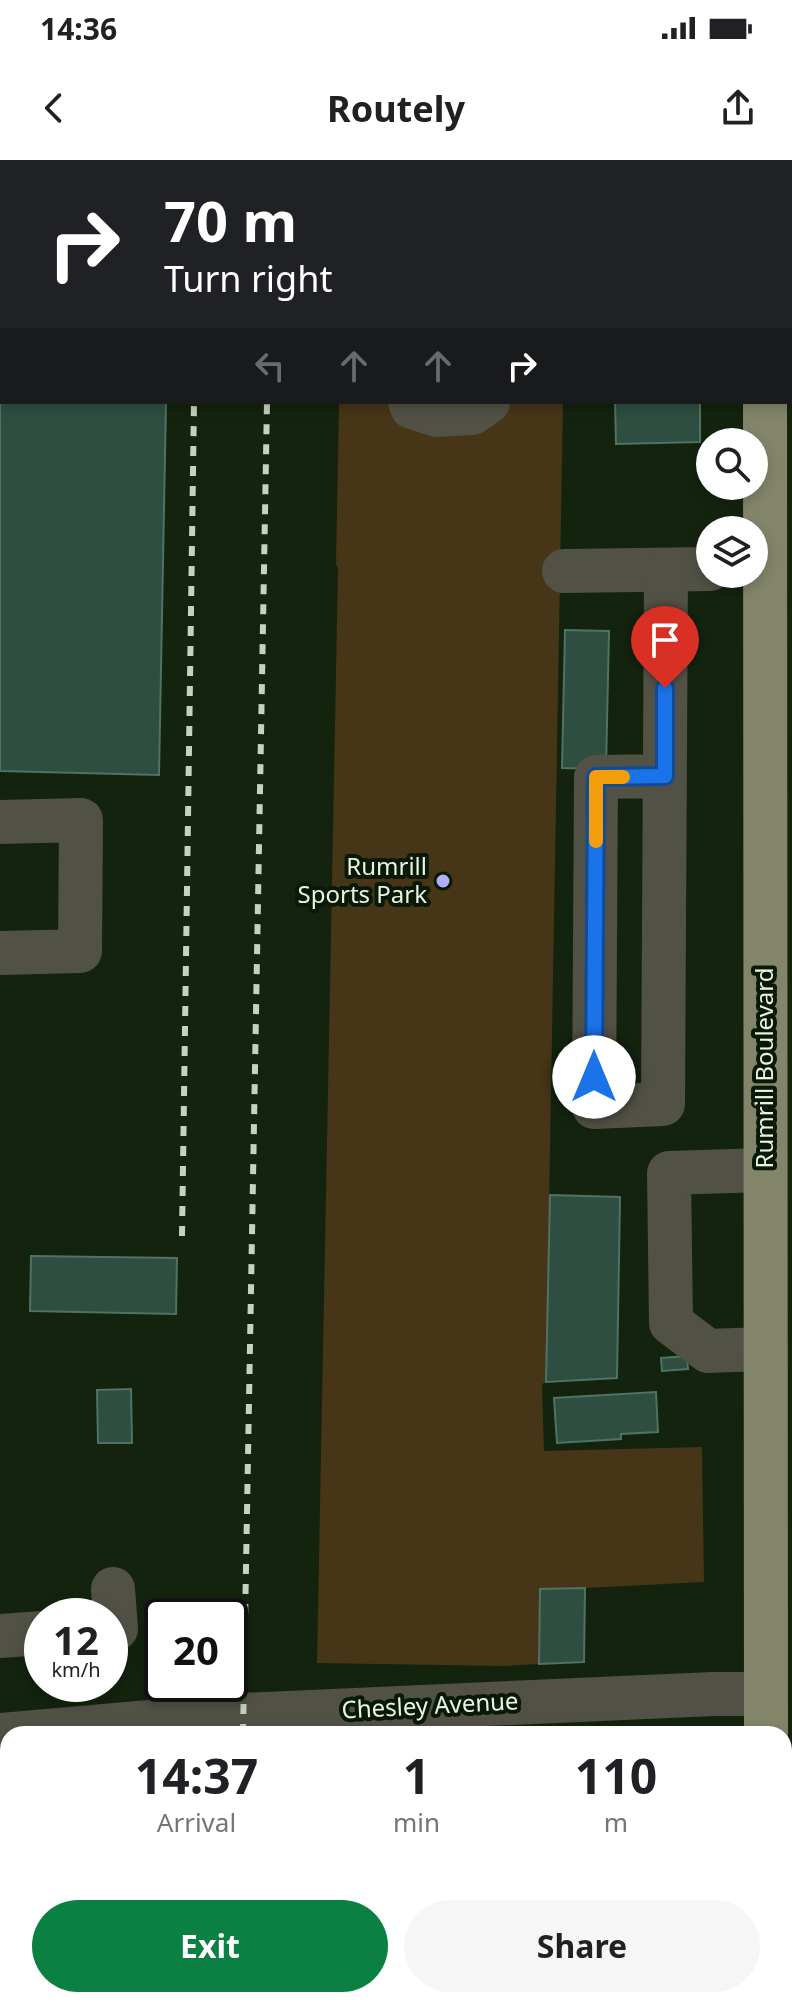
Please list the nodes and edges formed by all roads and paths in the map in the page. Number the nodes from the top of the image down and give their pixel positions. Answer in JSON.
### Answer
{"nodes":[{"id":1,"x":411,"y":404,"type":"edge"},
{"id":2,"x":485,"y":404,"type":"edge"},
{"id":3,"x":765,"y":404,"type":"edge"},
{"id":4,"x":696,"y":569,"type":"edge"},
{"id":5,"x":666,"y":570,"type":"junction"},
{"id":6,"x":564,"y":571,"type":"dead end"},
{"id":7,"x":769,"y":585,"type":"edge"},
{"id":8,"x":778,"y":667,"type":"edge"},
{"id":9,"x":778,"y":740,"type":"edge"},
{"id":10,"x":665,"y":776,"type":"junction"},
{"id":11,"x":0,"y":822,"type":"edge"},
{"id":12,"x":0,"y":953,"type":"edge"},
{"id":13,"x":778,"y":1020,"type":"edge"},
{"id":14,"x":765,"y":1170,"type":"junction"},
{"id":15,"x":774,"y":1374,"type":"edge"},
{"id":16,"x":779,"y":1499,"type":"edge"},
{"id":17,"x":778,"y":1576,"type":"edge"},
{"id":18,"x":24,"y":1634,"type":"edge"},
{"id":19,"x":0,"y":1636,"type":"edge"},
{"id":20,"x":765,"y":1714,"type":"edge"},
{"id":21,"x":103,"y":1726,"type":"edge"}],
"edges":[{"from":1,"to":2,"type":"street"},
{"from":3,"to":7,"type":"main road","name":"Rumrill Boulevard"},
{"from":4,"to":5,"type":"street"},
{"from":5,"to":6,"type":"street"},
{"from":5,"to":10,"type":"street"},
{"from":7,"to":8,"type":"main road","name":"Rumrill Boulevard"},
{"from":8,"to":9,"type":"main road","name":"Rumrill Boulevard"},
{"from":9,"to":13,"type":"main road","name":"Rumrill Boulevard"},
{"from":10,"to":10,"type":"street"},
{"from":11,"to":12,"type":"street"},
{"from":13,"to":14,"type":"main road","name":"Rumrill Boulevard"},
{"from":14,"to":15,"type":"main road","name":"Rumrill Boulevard"},
{"from":14,"to":15,"type":"street"},
{"from":15,"to":16,"type":"main road","name":"Rumrill Boulevard"},
{"from":16,"to":17,"type":"main road","name":"Rumrill Boulevard"},
{"from":17,"to":20,"type":"main road","name":"Rumrill Boulevard"},
{"from":18,"to":19,"type":"street"},
{"from":20,"to":21,"type":"street","name":"Chesley Avenue"}]}
